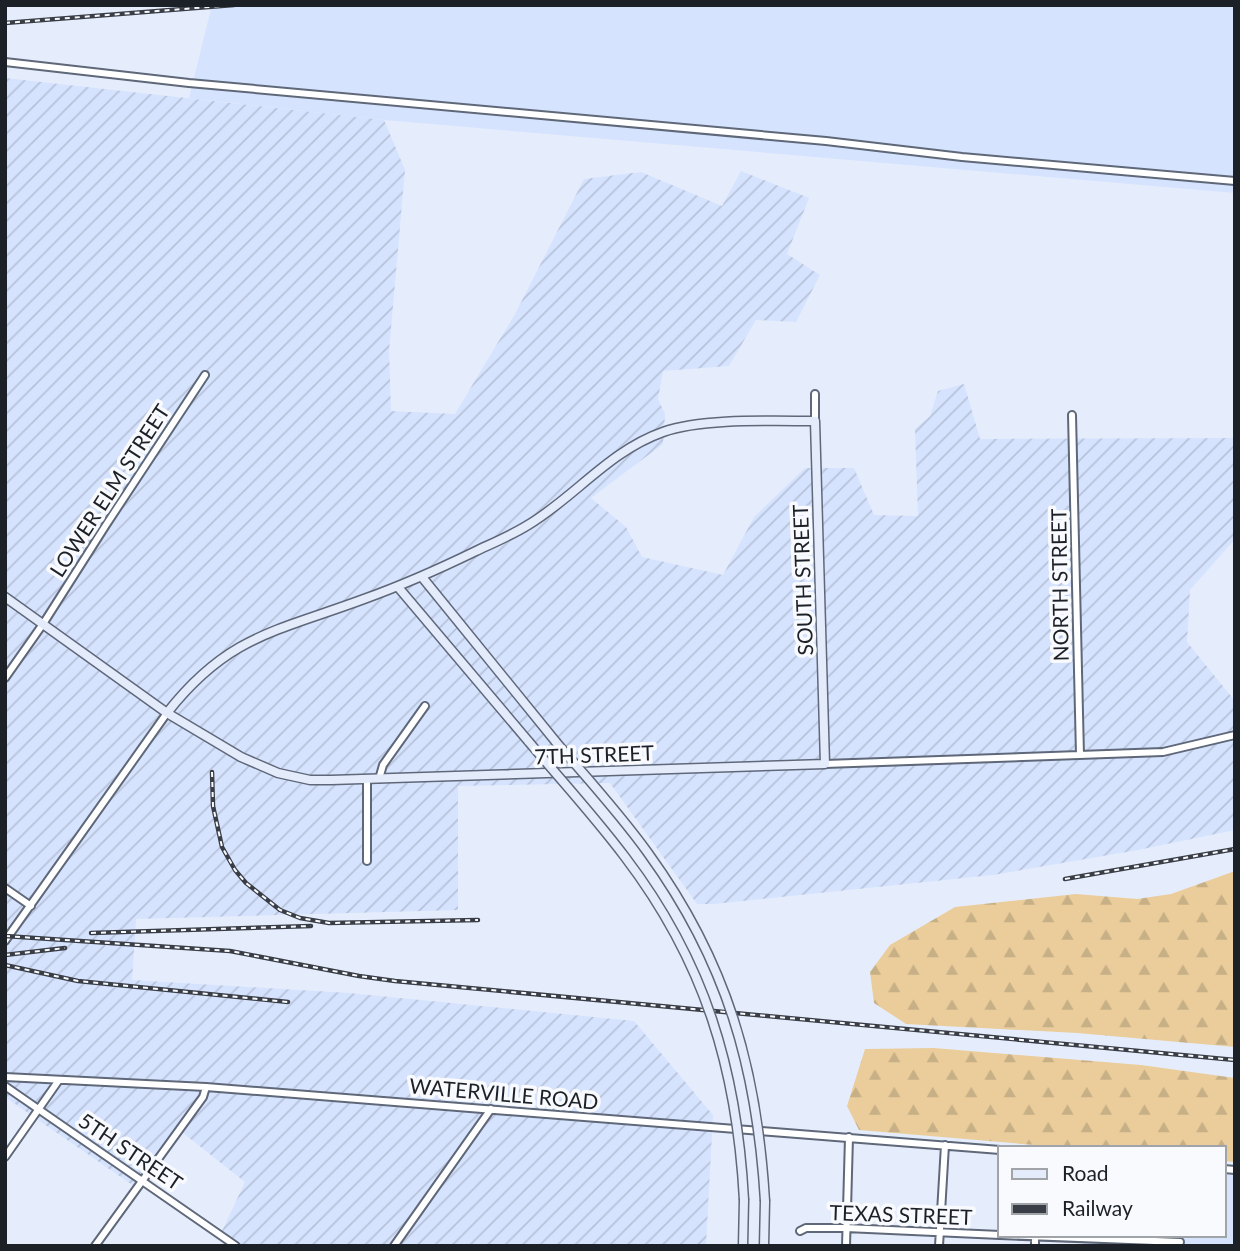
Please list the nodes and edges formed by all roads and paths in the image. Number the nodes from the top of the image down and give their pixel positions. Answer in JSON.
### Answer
{"nodes":[{"id":1,"x":5,"y":61,"type":"edge"},
{"id":2,"x":1235,"y":181,"type":"edge"},
{"id":3,"x":205,"y":375,"type":"dead end"},
{"id":4,"x":815,"y":394,"type":"dead end"},
{"id":5,"x":1072,"y":415,"type":"dead end"},
{"id":6,"x":815,"y":421,"type":"junction"},
{"id":7,"x":422,"y":577,"type":"junction"},
{"id":8,"x":398,"y":587,"type":"junction"},
{"id":9,"x":5,"y":597,"type":"edge"},
{"id":10,"x":44,"y":625,"type":"junction"},
{"id":11,"x":5,"y":678,"type":"edge"},
{"id":12,"x":425,"y":706,"type":"dead end"},
{"id":13,"x":167,"y":713,"type":"junction"},
{"id":14,"x":1235,"y":735,"type":"edge"},
{"id":15,"x":1080,"y":755,"type":"junction"},
{"id":16,"x":825,"y":764,"type":"junction"},
{"id":17,"x":367,"y":779,"type":"junction"},
{"id":18,"x":379,"y":779,"type":"junction"},
{"id":19,"x":367,"y":862,"type":"dead end"},
{"id":20,"x":5,"y":888,"type":"edge"},
{"id":21,"x":31,"y":906,"type":"junction"},
{"id":22,"x":5,"y":942,"type":"edge"},
{"id":23,"x":5,"y":1077,"type":"edge"},
{"id":24,"x":59,"y":1080,"type":"junction"},
{"id":25,"x":5,"y":1086,"type":"edge"},
{"id":26,"x":206,"y":1087,"type":"junction"},
{"id":27,"x":491,"y":1108,"type":"junction"},
{"id":28,"x":38,"y":1109,"type":"junction"},
{"id":29,"x":849,"y":1138,"type":"junction"},
{"id":30,"x":944,"y":1145,"type":"junction"},
{"id":31,"x":998,"y":1150,"type":"edge"},
{"id":32,"x":5,"y":1157,"type":"edge"},
{"id":33,"x":142,"y":1179,"type":"junction"},
{"id":34,"x":846,"y":1228,"type":"junction"},
{"id":35,"x":800,"y":1231,"type":"dead end"},
{"id":36,"x":940,"y":1233,"type":"junction"},
{"id":37,"x":998,"y":1235,"type":"edge"},
{"id":38,"x":1064,"y":1237,"type":"edge"},
{"id":39,"x":1180,"y":1241,"type":"edge"},
{"id":40,"x":95,"y":1246,"type":"edge"},
{"id":41,"x":236,"y":1246,"type":"edge"},
{"id":42,"x":394,"y":1246,"type":"edge"},
{"id":43,"x":743,"y":1246,"type":"edge"},
{"id":44,"x":764,"y":1246,"type":"edge"},
{"id":45,"x":846,"y":1246,"type":"edge"},
{"id":46,"x":939,"y":1246,"type":"edge"}],
"edges":[{"from":1,"to":2,"type":"street"},
{"from":3,"to":10,"type":"street","name":"LOWER ELM STREET"},
{"from":4,"to":6,"type":"street","name":"SOUTH STREET"},
{"from":5,"to":15,"type":"street","name":"NORTH STREET"},
{"from":6,"to":7,"type":"street"},
{"from":6,"to":16,"type":"street","name":"SOUTH STREET"},
{"from":7,"to":8,"type":"street"},
{"from":7,"to":44,"type":"street","bridge":true},
{"from":8,"to":13,"type":"street"},
{"from":8,"to":43,"type":"street","bridge":true},
{"from":9,"to":10,"type":"street","name":"7TH STREET"},
{"from":10,"to":11,"type":"street","name":"LOWER ELM STREET"},
{"from":10,"to":13,"type":"street","name":"7TH STREET"},
{"from":12,"to":18,"type":"street"},
{"from":13,"to":17,"type":"street","name":"7TH STREET"},
{"from":13,"to":21,"type":"street"},
{"from":14,"to":15,"type":"street","name":"7TH STREET"},
{"from":15,"to":16,"type":"street","name":"7TH STREET"},
{"from":16,"to":18,"type":"street","name":"7TH STREET"},
{"from":17,"to":18,"type":"street","name":"7TH STREET"},
{"from":17,"to":19,"type":"street"},
{"from":20,"to":21,"type":"street"},
{"from":21,"to":22,"type":"street"},
{"from":23,"to":24,"type":"street","name":"WATERVILLE ROAD"},
{"from":24,"to":26,"type":"street","name":"WATERVILLE ROAD"},
{"from":24,"to":28,"type":"street"},
{"from":25,"to":28,"type":"street","name":"5TH STREET"},
{"from":26,"to":27,"type":"street","name":"WATERVILLE ROAD"},
{"from":26,"to":33,"type":"street"},
{"from":27,"to":29,"type":"street","name":"WATERVILLE ROAD"},
{"from":27,"to":42,"type":"street"},
{"from":28,"to":32,"type":"street"},
{"from":28,"to":33,"type":"street","name":"5TH STREET"},
{"from":29,"to":30,"type":"street","name":"WATERVILLE ROAD"},
{"from":29,"to":34,"type":"street"},
{"from":30,"to":31,"type":"street","name":"WATERVILLE ROAD"},
{"from":30,"to":36,"type":"street"},
{"from":33,"to":40,"type":"street"},
{"from":33,"to":41,"type":"street","name":"5TH STREET"},
{"from":34,"to":35,"type":"street","name":"TEXAS STREET"},
{"from":34,"to":36,"type":"street","name":"TEXAS STREET"},
{"from":34,"to":45,"type":"street"},
{"from":36,"to":37,"type":"street","name":"TEXAS STREET"},
{"from":36,"to":46,"type":"street"},
{"from":38,"to":39,"type":"street","name":"TEXAS STREET"}]}
